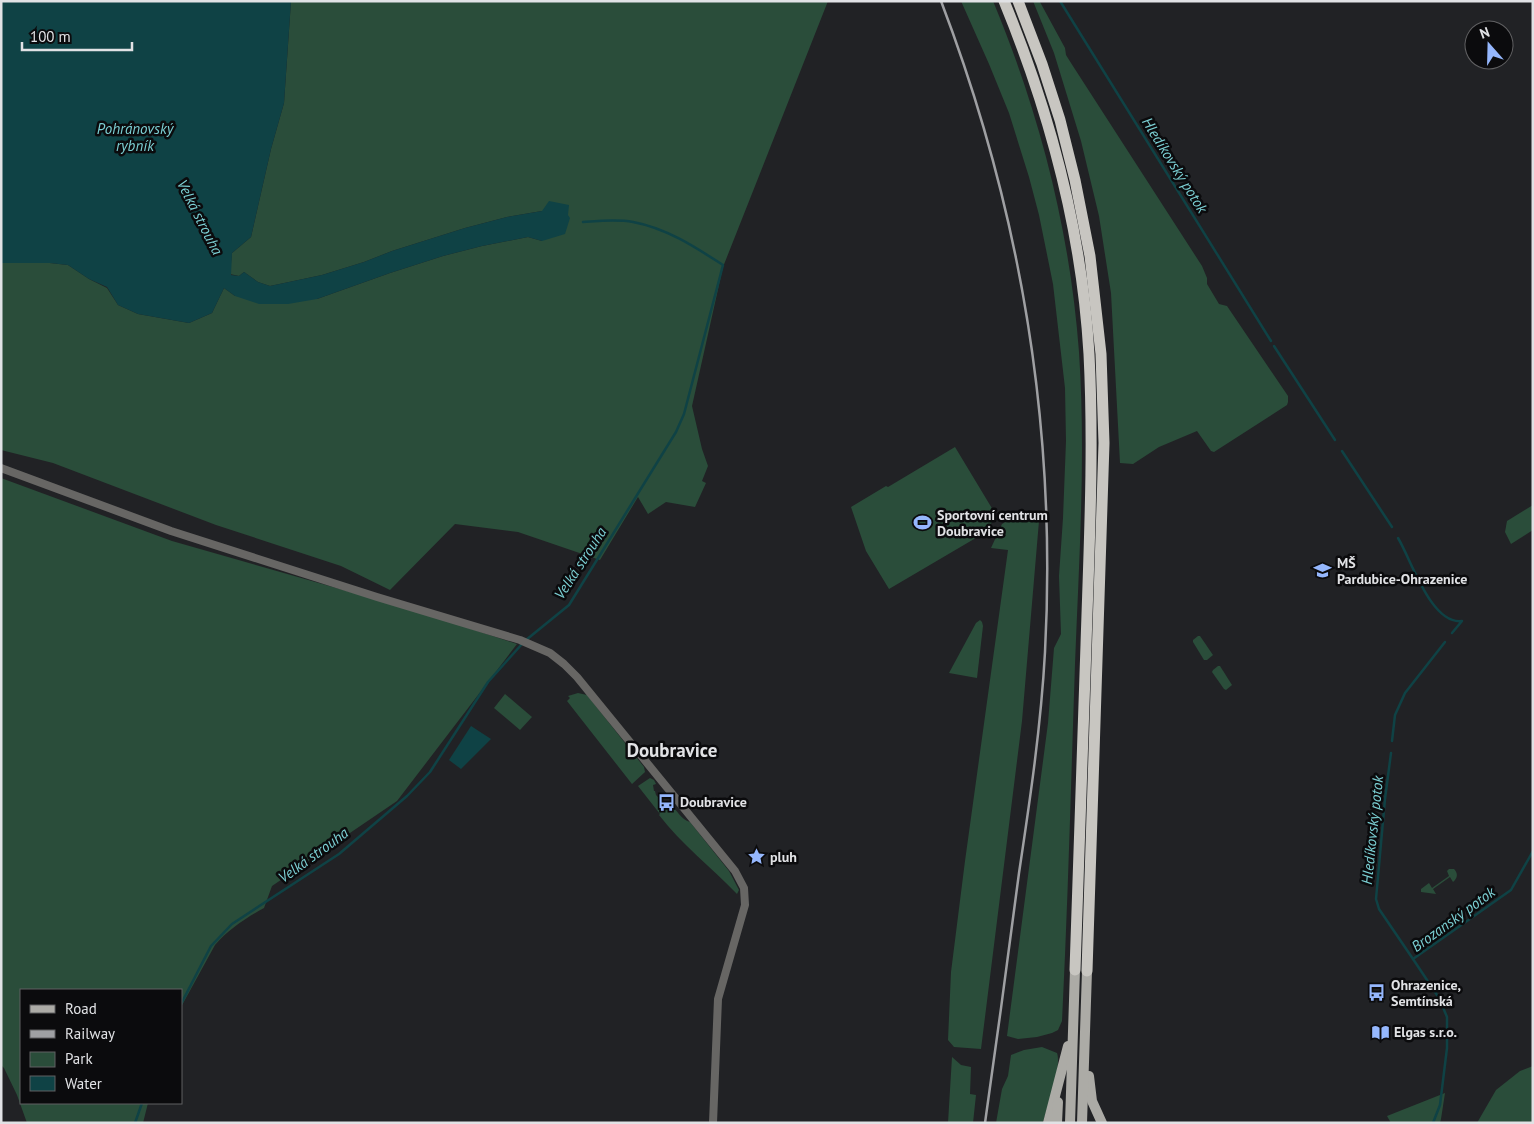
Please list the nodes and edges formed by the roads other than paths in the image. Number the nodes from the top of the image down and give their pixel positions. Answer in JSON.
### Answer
{"nodes":[{"id":1,"x":1004,"y":1,"type":"edge"},
{"id":2,"x":1018,"y":1,"type":"edge"},
{"id":3,"x":1,"y":468,"type":"edge"},
{"id":4,"x":1075,"y":970,"type":"joint"},
{"id":5,"x":1087,"y":971,"type":"joint"},
{"id":6,"x":1073,"y":1024,"type":"junction"},
{"id":7,"x":1086,"y":1025,"type":"junction"},
{"id":8,"x":1059,"y":1081,"type":"junction"},
{"id":9,"x":714,"y":1123,"type":"edge"},
{"id":10,"x":1048,"y":1123,"type":"edge"},
{"id":11,"x":1057,"y":1123,"type":"edge"},
{"id":12,"x":1070,"y":1123,"type":"edge"},
{"id":13,"x":1082,"y":1123,"type":"edge"},
{"id":14,"x":1102,"y":1123,"type":"edge"}],
"edges":[{"from":1,"to":4,"type":"highway"},
{"from":2,"to":5,"type":"highway"},
{"from":3,"to":9,"type":"street"},
{"from":4,"to":6,"type":"main road"},
{"from":5,"to":7,"type":"main road"},
{"from":6,"to":8,"type":"main road"},
{"from":6,"to":12,"type":"main road"},
{"from":7,"to":13,"type":"main road"},
{"from":7,"to":14,"type":"main road"},
{"from":8,"to":10,"type":"main road"},
{"from":8,"to":11,"type":"main road"}]}
